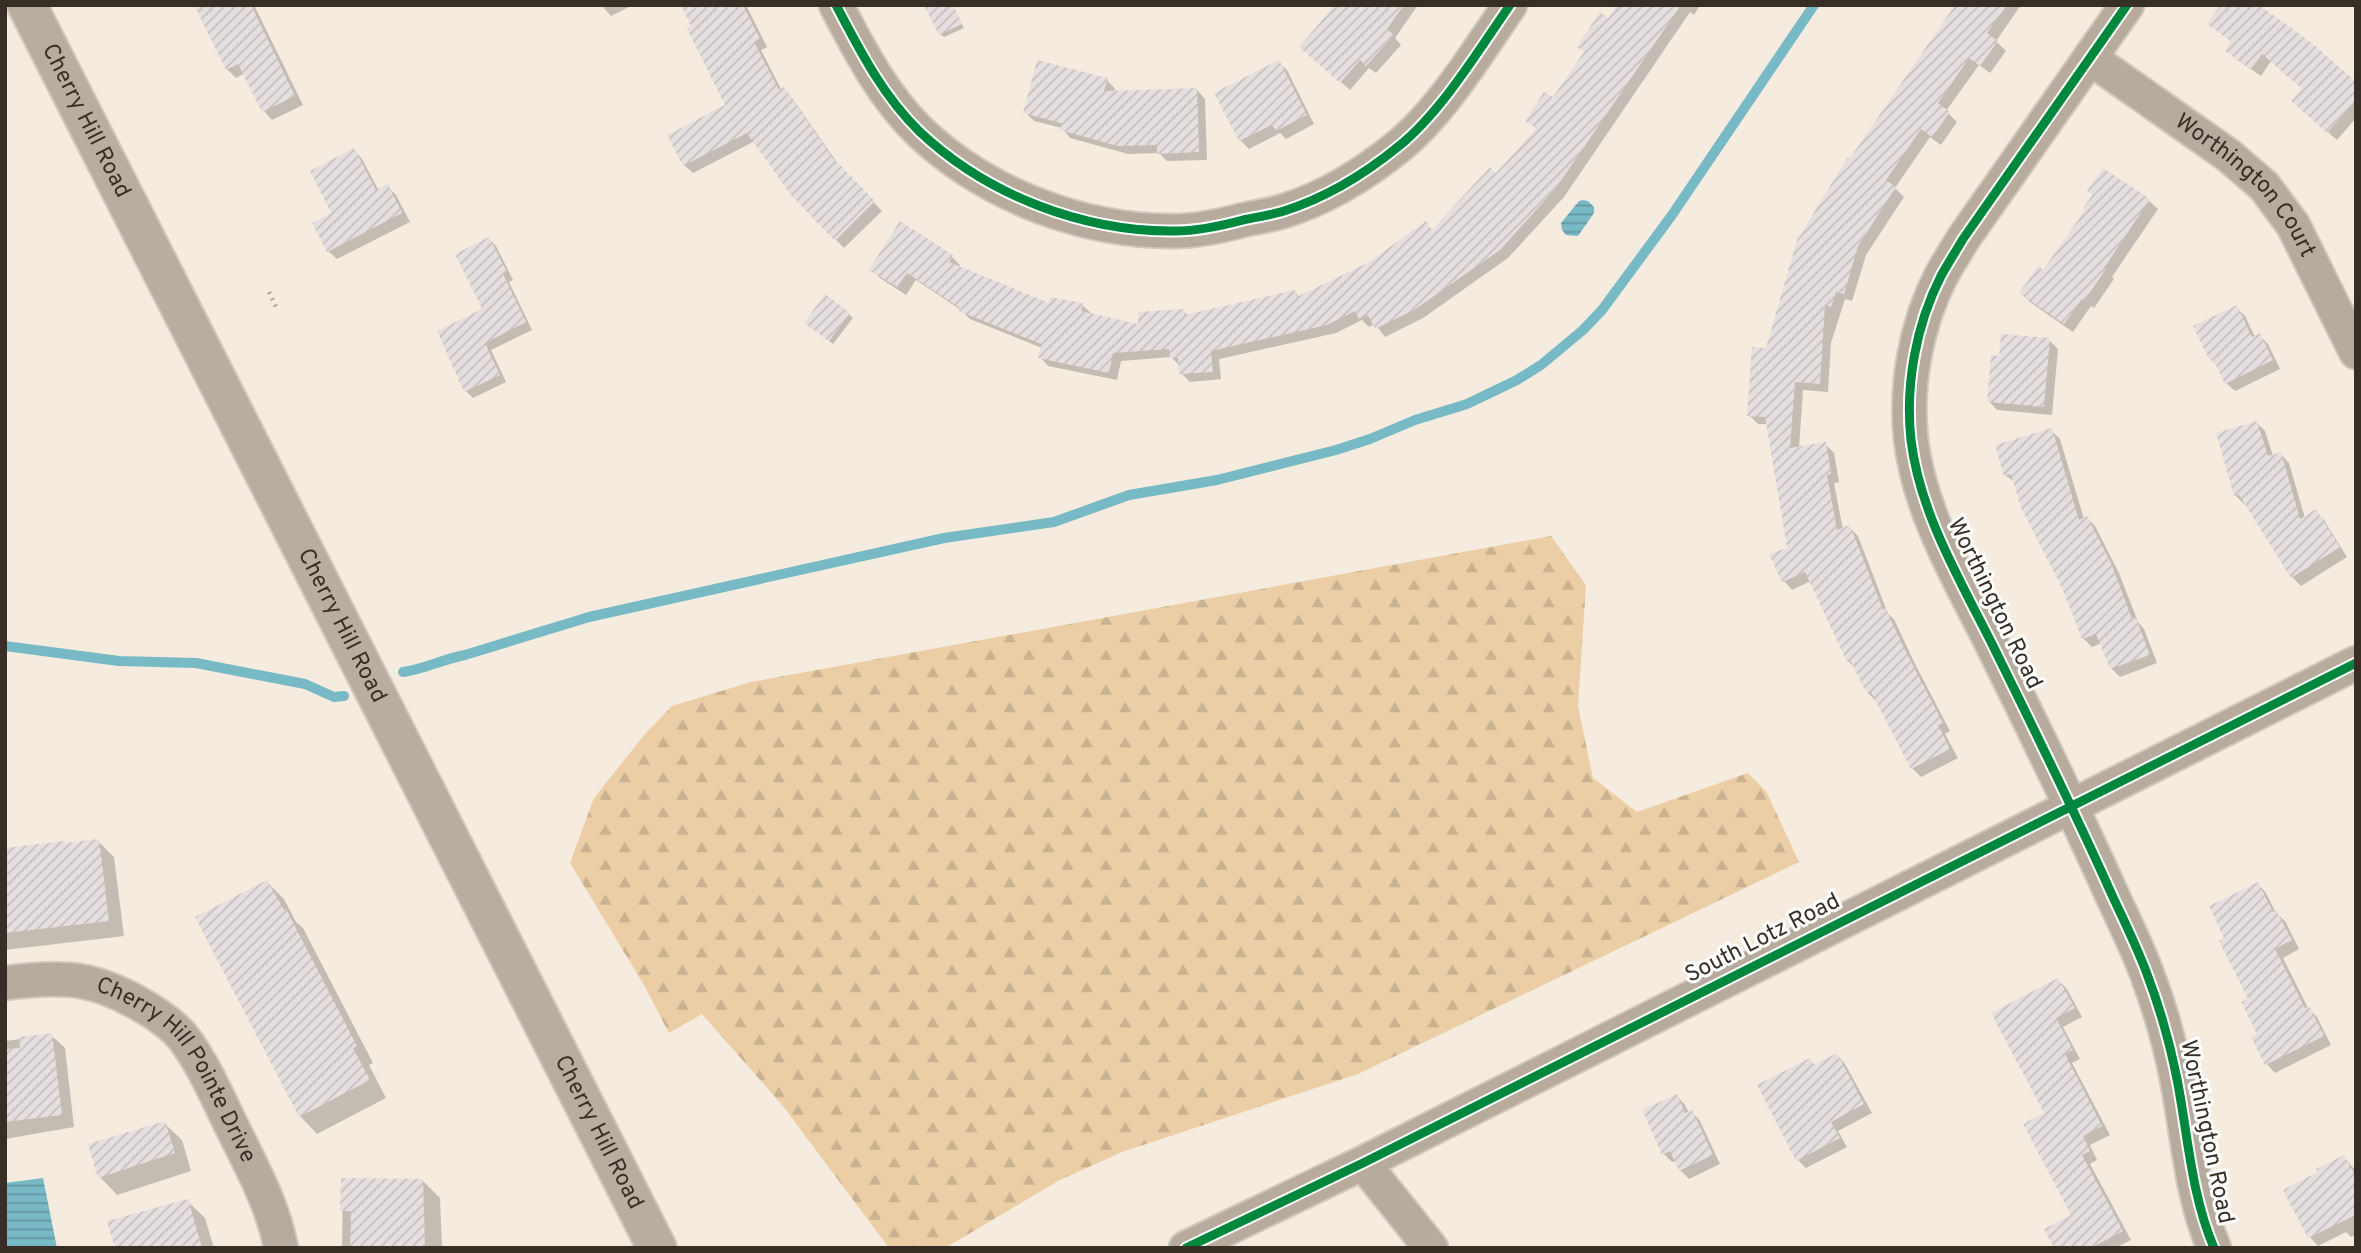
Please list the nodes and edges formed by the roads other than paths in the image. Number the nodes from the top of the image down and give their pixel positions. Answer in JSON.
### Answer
{"nodes":[{"id":1,"x":27,"y":5,"type":"edge"},
{"id":2,"x":836,"y":5,"type":"edge"},
{"id":3,"x":1510,"y":5,"type":"edge"},
{"id":4,"x":2127,"y":5,"type":"edge"},
{"id":5,"x":2091,"y":58,"type":"junction"},
{"id":6,"x":2356,"y":352,"type":"edge"},
{"id":7,"x":2356,"y":663,"type":"edge"},
{"id":8,"x":2071,"y":805,"type":"junction"},
{"id":9,"x":5,"y":983,"type":"edge"},
{"id":10,"x":1363,"y":1163,"type":"junction"},
{"id":11,"x":281,"y":1248,"type":"edge"},
{"id":12,"x":657,"y":1248,"type":"edge"},
{"id":13,"x":1186,"y":1248,"type":"edge"},
{"id":14,"x":1431,"y":1248,"type":"edge"},
{"id":15,"x":2214,"y":1248,"type":"edge"}],
"edges":[{"from":1,"to":12,"type":"main road","name":"Cherry Hill Road"},
{"from":2,"to":3,"type":"street"},
{"from":4,"to":5,"type":"street","name":"Worthington Road"},
{"from":5,"to":6,"type":"street","name":"Worthington Court"},
{"from":5,"to":8,"type":"street","name":"Worthington Road"},
{"from":7,"to":8,"type":"street","name":"South Lotz Road"},
{"from":8,"to":10,"type":"street","name":"South Lotz Road"},
{"from":8,"to":15,"type":"street","name":"Worthington Road"},
{"from":9,"to":11,"type":"street","name":"Cherry Hill Pointe Drive"},
{"from":10,"to":13,"type":"street","name":"South Lotz Road"},
{"from":10,"to":14,"type":"street"}]}
